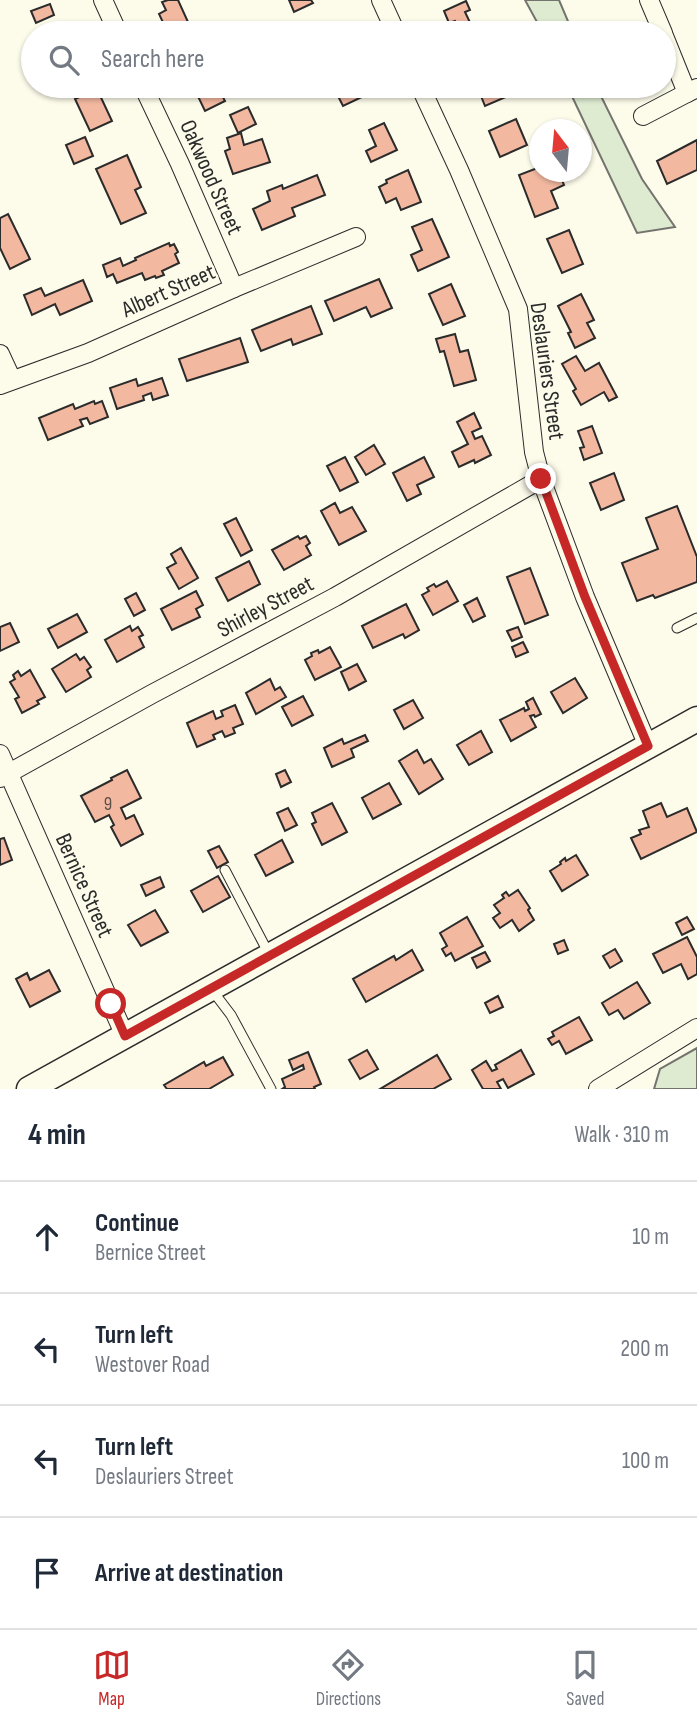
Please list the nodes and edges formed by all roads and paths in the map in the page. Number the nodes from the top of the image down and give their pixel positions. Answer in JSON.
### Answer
{"nodes":[{"id":1,"x":103,"y":0,"type":"edge"},
{"id":2,"x":381,"y":0,"type":"edge"},
{"id":3,"x":649,"y":0,"type":"edge"},
{"id":4,"x":113,"y":21,"type":"edge"},
{"id":5,"x":391,"y":21,"type":"edge"},
{"id":6,"x":657,"y":21,"type":"edge"},
{"id":7,"x":676,"y":60,"type":"edge"},
{"id":8,"x":692,"y":91,"type":"edge"},
{"id":9,"x":149,"y":98,"type":"edge"},
{"id":10,"x":425,"y":98,"type":"edge"},
{"id":11,"x":643,"y":116,"type":"dead end"},
{"id":12,"x":356,"y":237,"type":"dead end"},
{"id":13,"x":234,"y":288,"type":"junction"},
{"id":14,"x":0,"y":354,"type":"edge"},
{"id":15,"x":6,"y":382,"type":"edge"},
{"id":16,"x":541,"y":479,"type":"junction"},
{"id":17,"x":697,"y":618,"type":"edge"},
{"id":18,"x":677,"y":628,"type":"dead end"},
{"id":19,"x":697,"y":719,"type":"edge"},
{"id":20,"x":648,"y":746,"type":"junction"},
{"id":21,"x":0,"y":754,"type":"edge"},
{"id":22,"x":5,"y":776,"type":"edge"},
{"id":23,"x":225,"y":870,"type":"dead end"},
{"id":24,"x":270,"y":955,"type":"junction"},
{"id":25,"x":211,"y":988,"type":"junction"},
{"id":26,"x":697,"y":1028,"type":"edge"},
{"id":27,"x":125,"y":1036,"type":"junction"},
{"id":28,"x":29,"y":1089,"type":"edge"},
{"id":29,"x":271,"y":1089,"type":"edge"},
{"id":30,"x":598,"y":1089,"type":"edge"}],
"edges":[{"from":1,"to":4,"type":"street"},
{"from":2,"to":5,"type":"street"},
{"from":3,"to":6,"type":"street"},
{"from":7,"to":8,"type":"street"},
{"from":8,"to":11,"type":"street"},
{"from":9,"to":13,"type":"street","name":"Oakwood Street"},
{"from":10,"to":16,"type":"street","name":"Deslauriers Street"},
{"from":12,"to":13,"type":"street","name":"Albert Street"},
{"from":13,"to":15,"type":"street","name":"Albert Street"},
{"from":14,"to":15,"type":"street"},
{"from":16,"to":20,"type":"street","name":"Deslauriers Street"},
{"from":16,"to":22,"type":"street","name":"Shirley Street"},
{"from":17,"to":18,"type":"lane"},
{"from":19,"to":20,"type":"street"},
{"from":20,"to":24,"type":"street"},
{"from":21,"to":22,"type":"street","name":"Bernice Street"},
{"from":22,"to":27,"type":"street","name":"Bernice Street"},
{"from":23,"to":24,"type":"lane"},
{"from":24,"to":25,"type":"street"},
{"from":25,"to":27,"type":"street"},
{"from":25,"to":29,"type":"lane"},
{"from":26,"to":30,"type":"street"},
{"from":27,"to":28,"type":"street"}]}
